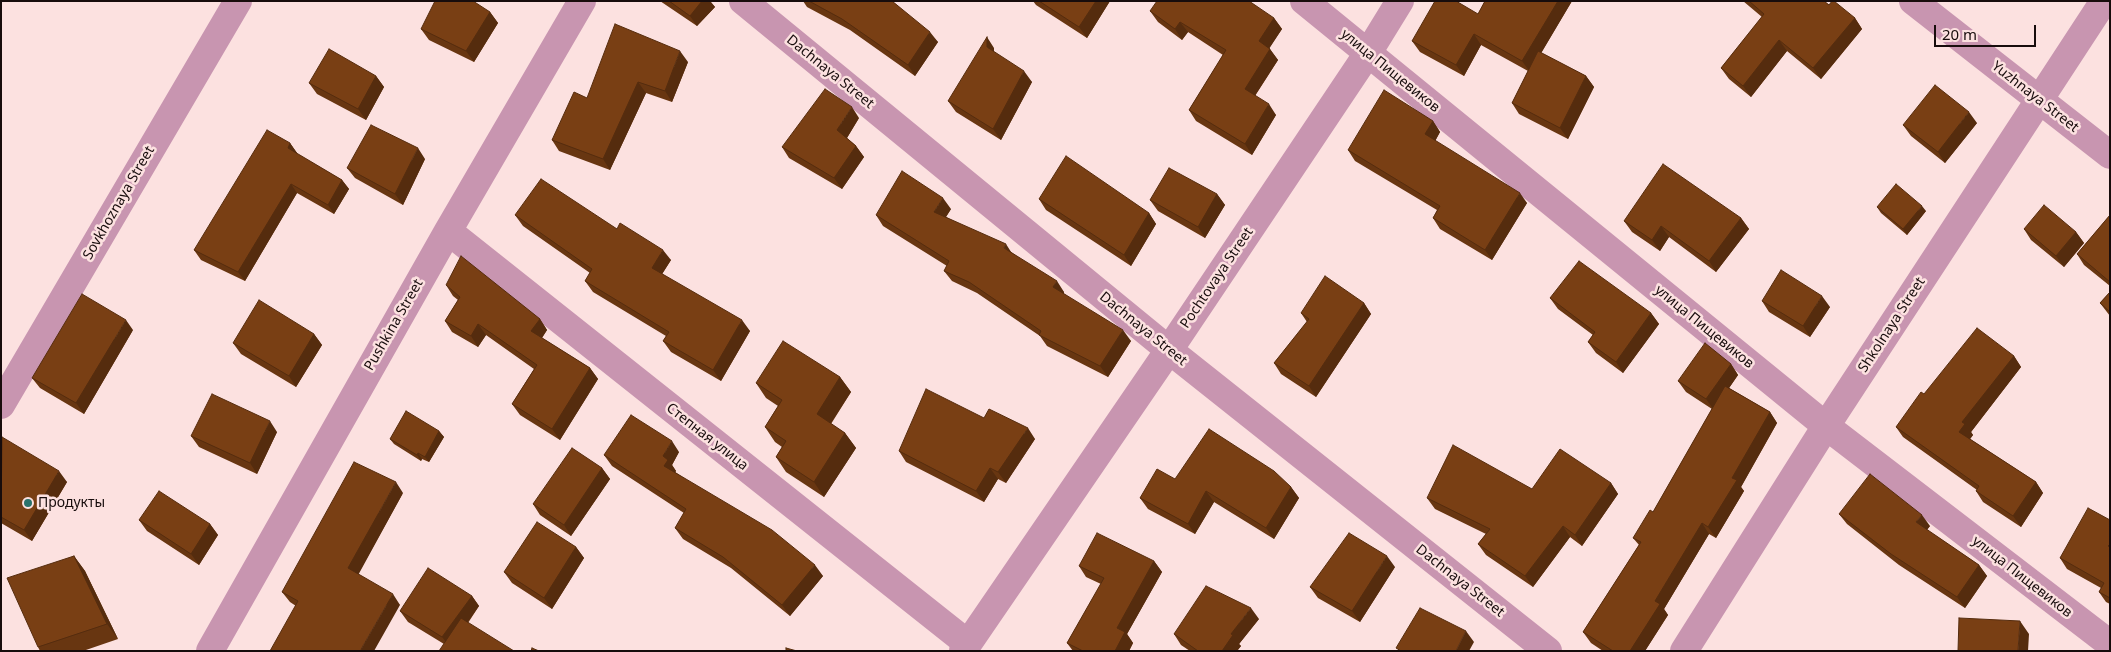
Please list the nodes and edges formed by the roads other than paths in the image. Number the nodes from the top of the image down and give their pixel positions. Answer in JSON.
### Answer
{"nodes":[{"id":1,"x":238,"y":1,"type":"edge"},
{"id":2,"x":582,"y":1,"type":"edge"},
{"id":3,"x":743,"y":1,"type":"edge"},
{"id":4,"x":1304,"y":1,"type":"edge"},
{"id":5,"x":1400,"y":1,"type":"edge"},
{"id":6,"x":1913,"y":1,"type":"edge"},
{"id":7,"x":2104,"y":1,"type":"edge"},
{"id":8,"x":1368,"y":53,"type":"junction"},
{"id":9,"x":2038,"y":100,"type":"junction"},
{"id":10,"x":2110,"y":155,"type":"edge"},
{"id":11,"x":448,"y":231,"type":"junction"},
{"id":12,"x":1169,"y":350,"type":"junction"},
{"id":13,"x":1,"y":404,"type":"edge"},
{"id":14,"x":1826,"y":426,"type":"junction"},
{"id":15,"x":2110,"y":644,"type":"edge"},
{"id":16,"x":965,"y":647,"type":"edge"},
{"id":17,"x":210,"y":651,"type":"edge"},
{"id":18,"x":1548,"y":651,"type":"edge"},
{"id":19,"x":1684,"y":651,"type":"edge"}],
"edges":[{"from":1,"to":13,"type":"street","name":"Sovkhoznaya Street"},
{"from":2,"to":11,"type":"street","name":"Pushkina Street"},
{"from":3,"to":12,"type":"street","name":"Dachnaya Street"},
{"from":4,"to":8,"type":"street","name":"улица Пищевиков"},
{"from":5,"to":8,"type":"street","name":"Pochtovaya Street"},
{"from":6,"to":9,"type":"street","name":"Yuzhnaya Street"},
{"from":7,"to":9,"type":"street","name":"Shkolnaya Street"},
{"from":8,"to":12,"type":"street","name":"Pochtovaya Street"},
{"from":8,"to":14,"type":"street","name":"улица Пищевиков"},
{"from":9,"to":10,"type":"street","name":"Yuzhnaya Street"},
{"from":9,"to":14,"type":"street","name":"Shkolnaya Street"},
{"from":11,"to":16,"type":"street","name":"Степная улица"},
{"from":11,"to":17,"type":"street","name":"Pushkina Street"},
{"from":12,"to":16,"type":"street","name":"Pochtovaya Street"},
{"from":12,"to":18,"type":"street","name":"Dachnaya Street"},
{"from":14,"to":15,"type":"street","name":"улица Пищевиков"},
{"from":14,"to":19,"type":"street","name":"Shkolnaya Street"}]}
